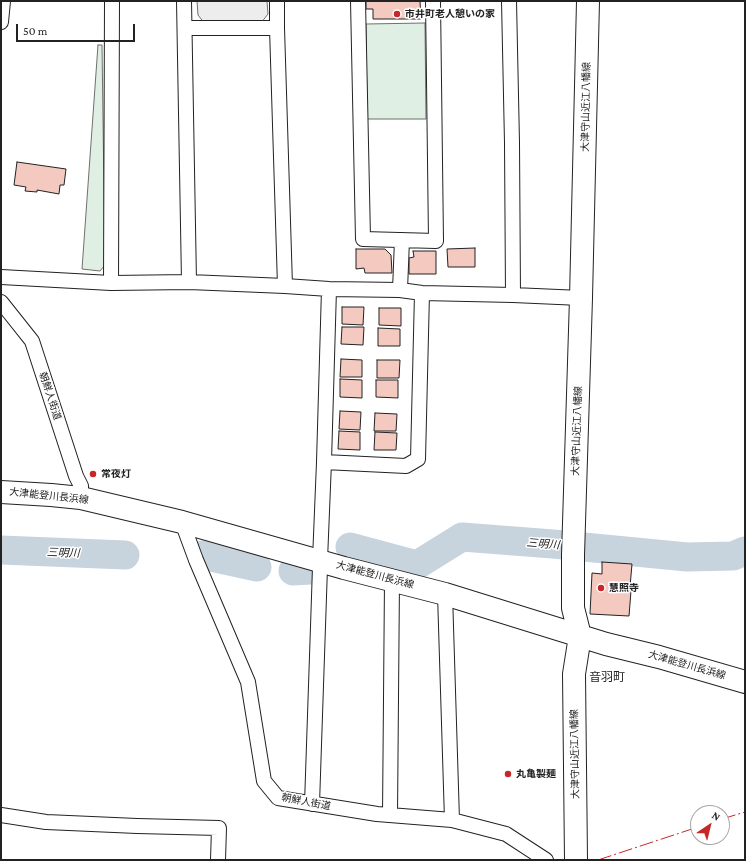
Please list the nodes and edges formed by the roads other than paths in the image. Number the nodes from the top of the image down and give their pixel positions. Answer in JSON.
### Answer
{"nodes":[{"id":1,"x":3,"y":1,"type":"edge"},
{"id":2,"x":112,"y":1,"type":"edge"},
{"id":3,"x":184,"y":1,"type":"edge"},
{"id":4,"x":277,"y":1,"type":"edge"},
{"id":5,"x":358,"y":1,"type":"edge"},
{"id":6,"x":433,"y":1,"type":"edge"},
{"id":7,"x":509,"y":1,"type":"edge"},
{"id":8,"x":588,"y":1,"type":"edge"},
{"id":9,"x":1,"y":22,"type":"edge"},
{"id":10,"x":185,"y":28,"type":"junction"},
{"id":11,"x":277,"y":28,"type":"junction"},
{"id":12,"x":402,"y":240,"type":"junction"},
{"id":13,"x":1,"y":277,"type":"edge"},
{"id":14,"x":111,"y":282,"type":"junction"},
{"id":15,"x":189,"y":282,"type":"junction"},
{"id":16,"x":285,"y":286,"type":"junction"},
{"id":17,"x":329,"y":289,"type":"junction"},
{"id":18,"x":400,"y":290,"type":"junction"},
{"id":19,"x":422,"y":293,"type":"junction"},
{"id":20,"x":513,"y":295,"type":"junction"},
{"id":21,"x":582,"y":298,"type":"junction"},
{"id":22,"x":1,"y":302,"type":"edge"},
{"id":23,"x":324,"y":462,"type":"junction"},
{"id":24,"x":1,"y":492,"type":"edge"},
{"id":25,"x":81,"y":498,"type":"junction"},
{"id":26,"x":182,"y":522,"type":"junction"},
{"id":27,"x":320,"y":560,"type":"junction"},
{"id":28,"x":392,"y":580,"type":"junction"},
{"id":29,"x":446,"y":594,"type":"junction"},
{"id":30,"x":580,"y":636,"type":"junction"},
{"id":31,"x":745,"y":682,"type":"edge"},
{"id":32,"x":312,"y":804,"type":"junction"},
{"id":33,"x":1,"y":815,"type":"edge"},
{"id":34,"x":390,"y":815,"type":"junction"},
{"id":35,"x":452,"y":820,"type":"junction"},
{"id":36,"x":218,"y":860,"type":"edge"},
{"id":37,"x":546,"y":860,"type":"edge"},
{"id":38,"x":576,"y":860,"type":"edge"}],
"edges":[{"from":1,"to":9,"type":"street"},
{"from":2,"to":14,"type":"street"},
{"from":3,"to":10,"type":"street"},
{"from":4,"to":11,"type":"street"},
{"from":5,"to":12,"type":"street"},
{"from":6,"to":12,"type":"street"},
{"from":7,"to":20,"type":"street"},
{"from":8,"to":21,"type":"main road","name":"大津守山近江八幡線"},
{"from":10,"to":11,"type":"street"},
{"from":10,"to":15,"type":"street"},
{"from":11,"to":16,"type":"street"},
{"from":12,"to":18,"type":"street"},
{"from":13,"to":14,"type":"street"},
{"from":14,"to":15,"type":"street"},
{"from":15,"to":16,"type":"street"},
{"from":16,"to":17,"type":"street"},
{"from":17,"to":18,"type":"street"},
{"from":17,"to":23,"type":"street"},
{"from":18,"to":19,"type":"street"},
{"from":19,"to":20,"type":"street"},
{"from":19,"to":23,"type":"street"},
{"from":20,"to":21,"type":"street"},
{"from":21,"to":30,"type":"main road","name":"大津守山近江八幡線"},
{"from":22,"to":25,"type":"street","name":"朝鮮人街道"},
{"from":23,"to":27,"type":"street"},
{"from":24,"to":25,"type":"main road","name":"大津能登川長浜線"},
{"from":25,"to":26,"type":"main road","name":"大津能登川長浜線"},
{"from":26,"to":27,"type":"main road","name":"大津能登川長浜線"},
{"from":26,"to":32,"type":"street","name":"朝鮮人街道"},
{"from":27,"to":28,"type":"main road","name":"大津能登川長浜線"},
{"from":27,"to":32,"type":"street"},
{"from":28,"to":29,"type":"main road","name":"大津能登川長浜線"},
{"from":28,"to":34,"type":"street"},
{"from":29,"to":30,"type":"main road","name":"大津能登川長浜線"},
{"from":29,"to":35,"type":"street"},
{"from":30,"to":31,"type":"main road","name":"大津能登川長浜線"},
{"from":30,"to":38,"type":"main road","name":"大津守山近江八幡線"},
{"from":32,"to":34,"type":"street","name":"朝鮮人街道"},
{"from":33,"to":36,"type":"street"},
{"from":34,"to":35,"type":"street","name":"朝鮮人街道"},
{"from":35,"to":37,"type":"street","name":"朝鮮人街道"}]}
